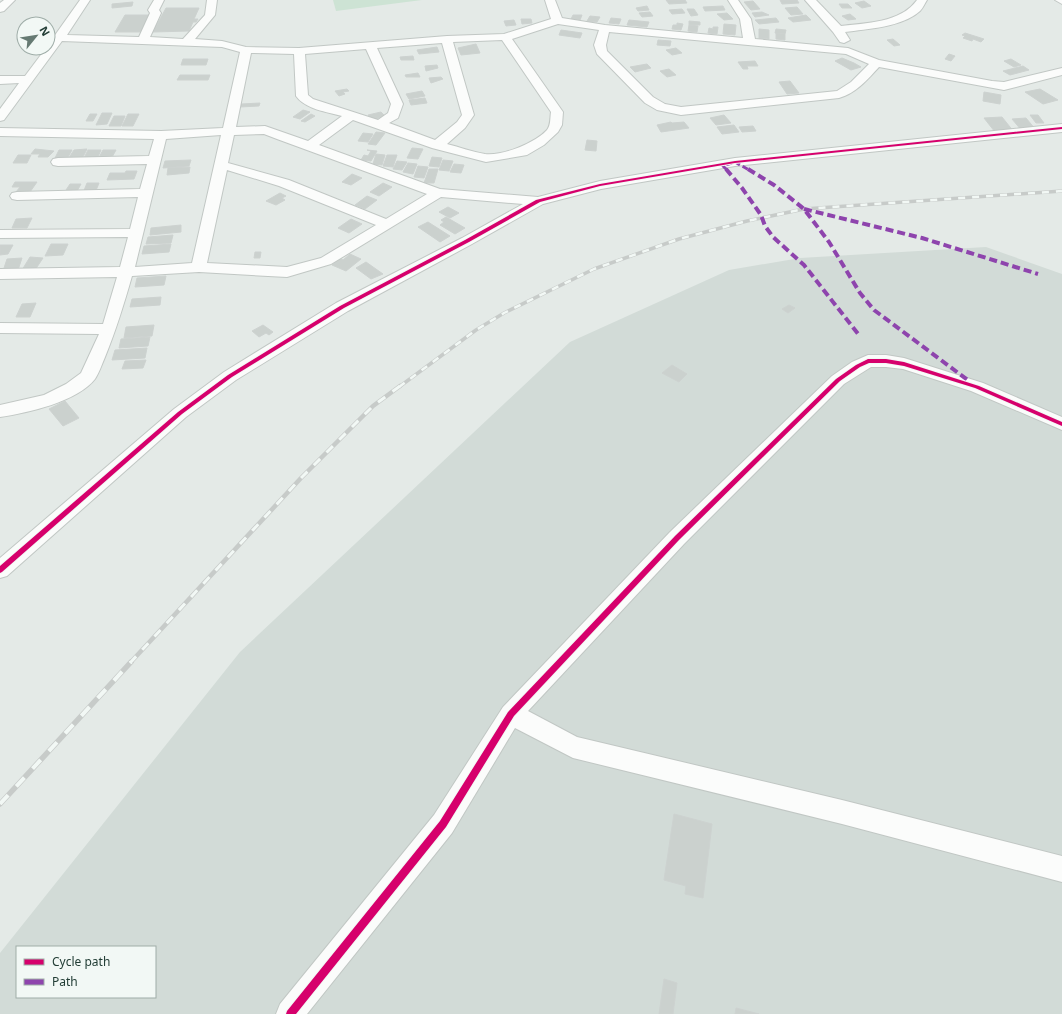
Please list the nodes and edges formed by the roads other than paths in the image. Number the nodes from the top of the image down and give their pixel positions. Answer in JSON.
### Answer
{"nodes":[{"id":1,"x":10,"y":0,"type":"edge"},
{"id":2,"x":85,"y":0,"type":"edge"},
{"id":3,"x":159,"y":0,"type":"edge"},
{"id":4,"x":212,"y":0,"type":"edge"},
{"id":5,"x":550,"y":0,"type":"edge"},
{"id":6,"x":733,"y":0,"type":"edge"},
{"id":7,"x":810,"y":0,"type":"edge"},
{"id":8,"x":922,"y":0,"type":"edge"},
{"id":9,"x":0,"y":9,"type":"edge"},
{"id":10,"x":557,"y":21,"type":"junction"},
{"id":11,"x":605,"y":28,"type":"junction"},
{"id":12,"x":838,"y":30,"type":"junction"},
{"id":13,"x":505,"y":37,"type":"junction"},
{"id":14,"x":59,"y":38,"type":"junction"},
{"id":15,"x":447,"y":39,"type":"junction"},
{"id":16,"x":143,"y":40,"type":"junction"},
{"id":17,"x":749,"y":41,"type":"junction"},
{"id":18,"x":186,"y":42,"type":"junction"},
{"id":19,"x":370,"y":46,"type":"junction"},
{"id":20,"x":246,"y":50,"type":"junction"},
{"id":21,"x":299,"y":51,"type":"junction"},
{"id":22,"x":848,"y":51,"type":"junction"},
{"id":23,"x":876,"y":63,"type":"junction"},
{"id":24,"x":1062,"y":71,"type":"edge"},
{"id":25,"x":28,"y":79,"type":"junction"},
{"id":26,"x":0,"y":80,"type":"edge"},
{"id":27,"x":351,"y":115,"type":"junction"},
{"id":28,"x":0,"y":117,"type":"edge"},
{"id":29,"x":378,"y":124,"type":"junction"},
{"id":30,"x":1062,"y":128,"type":"edge"},
{"id":31,"x":228,"y":131,"type":"junction"},
{"id":32,"x":0,"y":132,"type":"edge"},
{"id":33,"x":161,"y":135,"type":"junction"},
{"id":34,"x":437,"y":145,"type":"junction"},
{"id":35,"x":310,"y":146,"type":"junction"},
{"id":36,"x":155,"y":160,"type":"junction"},
{"id":37,"x":58,"y":162,"type":"dead end"},
{"id":38,"x":220,"y":165,"type":"junction"},
{"id":39,"x":146,"y":193,"type":"junction"},
{"id":40,"x":438,"y":194,"type":"junction"},
{"id":41,"x":17,"y":196,"type":"dead end"},
{"id":42,"x":538,"y":201,"type":"junction"},
{"id":43,"x":387,"y":224,"type":"junction"},
{"id":44,"x":136,"y":233,"type":"junction"},
{"id":45,"x":0,"y":234,"type":"edge"},
{"id":46,"x":199,"y":267,"type":"junction"},
{"id":47,"x":126,"y":272,"type":"junction"},
{"id":48,"x":0,"y":274,"type":"edge"},
{"id":49,"x":0,"y":328,"type":"edge"},
{"id":50,"x":109,"y":329,"type":"junction"},
{"id":51,"x":0,"y":411,"type":"edge"},
{"id":52,"x":1062,"y":424,"type":"edge"},
{"id":53,"x":0,"y":570,"type":"edge"},
{"id":54,"x":511,"y":714,"type":"junction"},
{"id":55,"x":1062,"y":869,"type":"edge"},
{"id":56,"x":290,"y":1014,"type":"edge"}],
"edges":[{"from":1,"to":9,"type":"street"},
{"from":2,"to":14,"type":"street"},
{"from":3,"to":16,"type":"street"},
{"from":4,"to":18,"type":"street"},
{"from":5,"to":10,"type":"street"},
{"from":6,"to":17,"type":"street"},
{"from":7,"to":12,"type":"street"},
{"from":8,"to":12,"type":"street"},
{"from":10,"to":11,"type":"street"},
{"from":10,"to":13,"type":"street"},
{"from":11,"to":17,"type":"street"},
{"from":11,"to":23,"type":"street"},
{"from":12,"to":22,"type":"street"},
{"from":13,"to":15,"type":"street"},
{"from":13,"to":34,"type":"street"},
{"from":14,"to":16,"type":"street"},
{"from":14,"to":25,"type":"street"},
{"from":15,"to":19,"type":"street"},
{"from":15,"to":34,"type":"street"},
{"from":16,"to":18,"type":"street"},
{"from":17,"to":22,"type":"street"},
{"from":18,"to":20,"type":"street"},
{"from":19,"to":21,"type":"street"},
{"from":19,"to":29,"type":"street"},
{"from":20,"to":21,"type":"street"},
{"from":20,"to":31,"type":"street"},
{"from":21,"to":27,"type":"street"},
{"from":22,"to":23,"type":"street"},
{"from":23,"to":24,"type":"street"},
{"from":25,"to":26,"type":"street"},
{"from":25,"to":28,"type":"street"},
{"from":27,"to":29,"type":"street"},
{"from":27,"to":35,"type":"street"},
{"from":29,"to":34,"type":"street"},
{"from":30,"to":42,"type":"street"},
{"from":31,"to":33,"type":"street"},
{"from":31,"to":35,"type":"street"},
{"from":31,"to":38,"type":"street"},
{"from":32,"to":33,"type":"street"},
{"from":33,"to":36,"type":"street"},
{"from":35,"to":40,"type":"street"},
{"from":36,"to":37,"type":"street"},
{"from":36,"to":39,"type":"street"},
{"from":38,"to":43,"type":"street"},
{"from":38,"to":46,"type":"street"},
{"from":39,"to":41,"type":"street"},
{"from":39,"to":44,"type":"street"},
{"from":40,"to":42,"type":"street"},
{"from":40,"to":43,"type":"street"},
{"from":42,"to":53,"type":"street"},
{"from":43,"to":46,"type":"street"},
{"from":44,"to":45,"type":"street"},
{"from":44,"to":47,"type":"street"},
{"from":46,"to":47,"type":"street"},
{"from":47,"to":48,"type":"street"},
{"from":47,"to":50,"type":"street"},
{"from":49,"to":50,"type":"street"},
{"from":50,"to":51,"type":"street"},
{"from":52,"to":54,"type":"street"},
{"from":54,"to":55,"type":"street"},
{"from":54,"to":56,"type":"street"}]}
